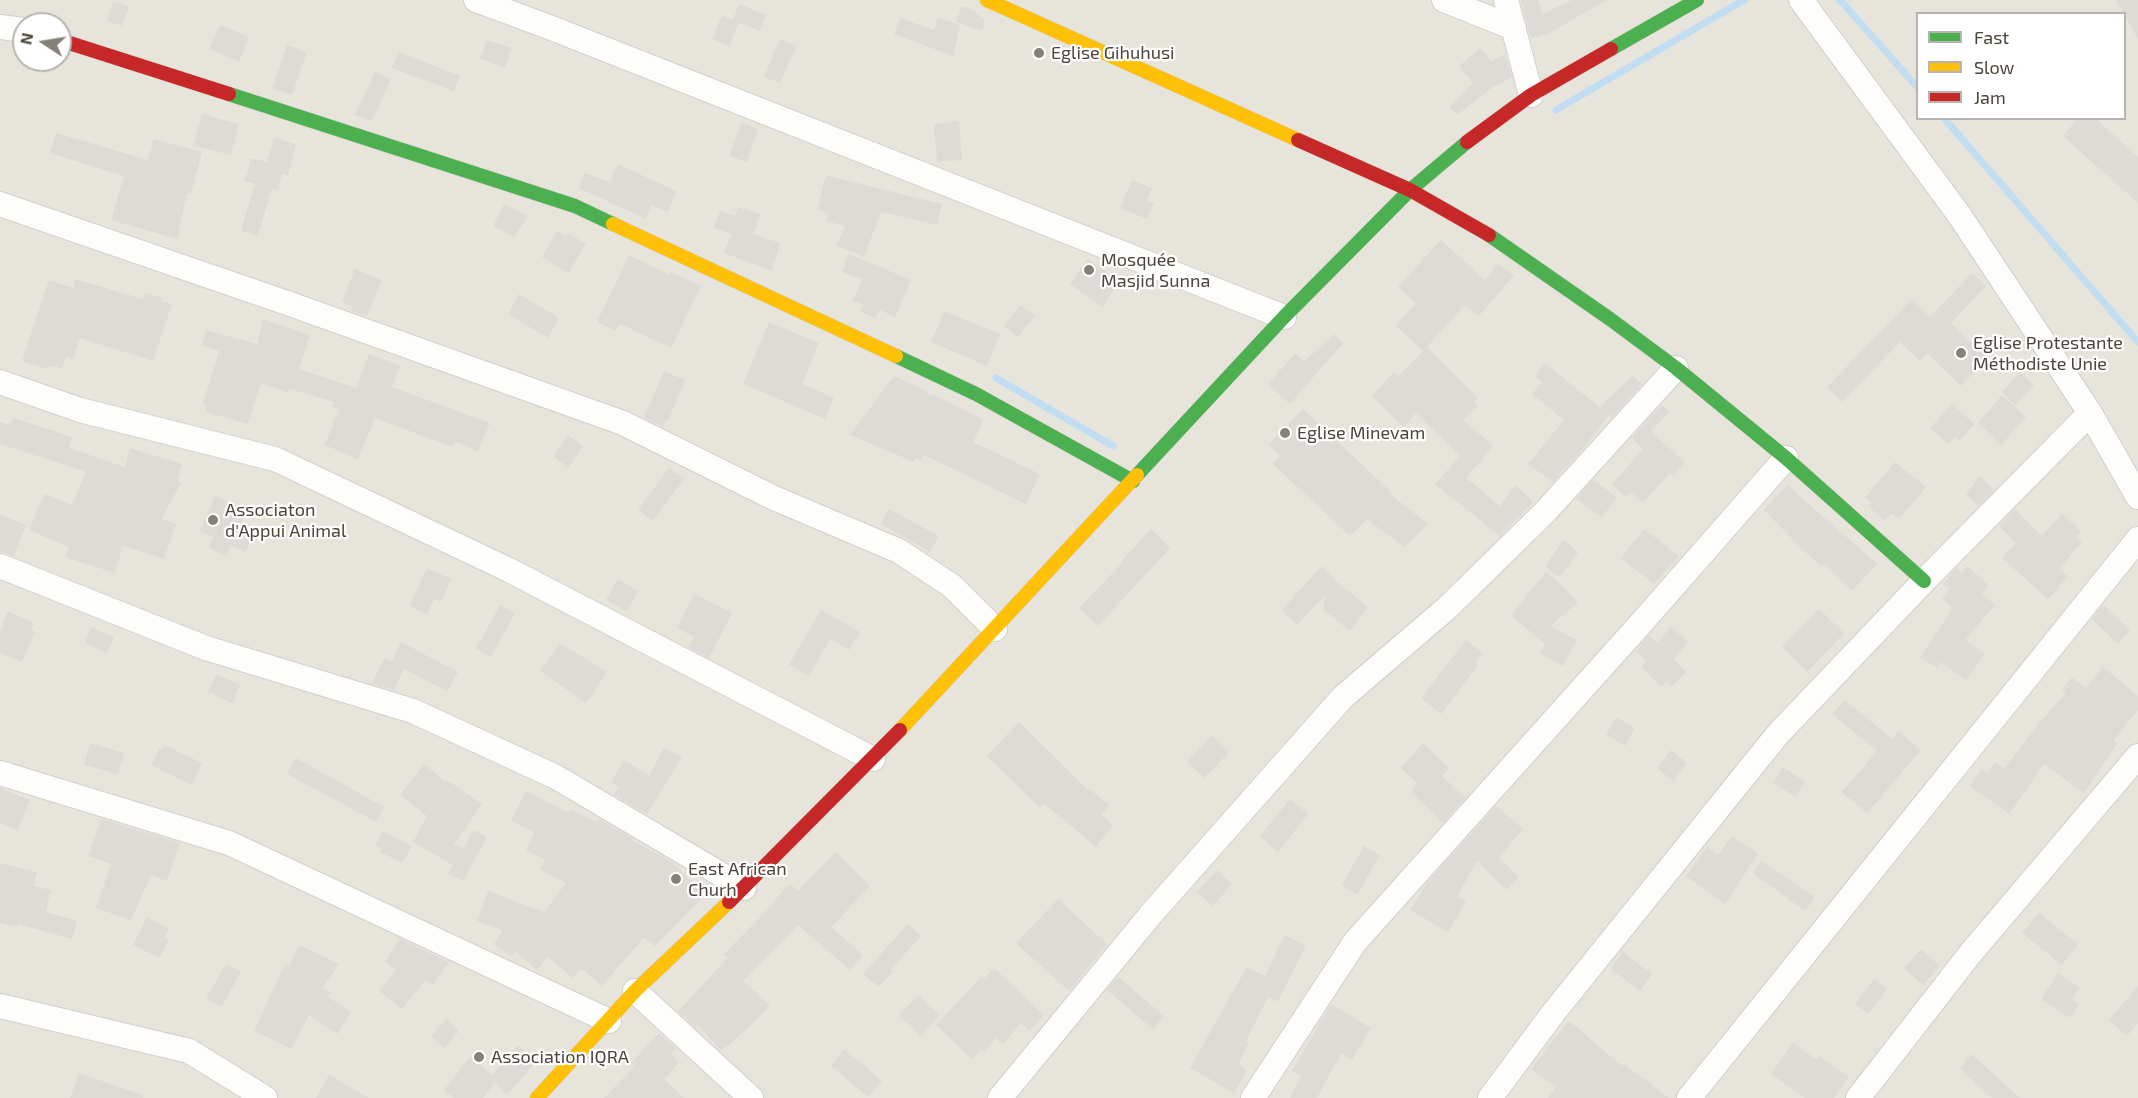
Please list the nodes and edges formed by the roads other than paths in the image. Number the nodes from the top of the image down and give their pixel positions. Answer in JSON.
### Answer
{"nodes":[{"id":1,"x":476,"y":0,"type":"edge"},
{"id":2,"x":987,"y":0,"type":"edge"},
{"id":3,"x":1444,"y":0,"type":"edge"},
{"id":4,"x":1506,"y":0,"type":"edge"},
{"id":5,"x":1697,"y":0,"type":"edge"},
{"id":6,"x":1801,"y":0,"type":"edge"},
{"id":7,"x":1514,"y":28,"type":"junction"},
{"id":8,"x":72,"y":44,"type":"edge"},
{"id":9,"x":1531,"y":95,"type":"junction"},
{"id":10,"x":1410,"y":190,"type":"junction"},
{"id":11,"x":0,"y":204,"type":"edge"},
{"id":12,"x":1284,"y":317,"type":"junction"},
{"id":13,"x":1676,"y":368,"type":"junction"},
{"id":14,"x":0,"y":382,"type":"edge"},
{"id":15,"x":2090,"y":413,"type":"junction"},
{"id":16,"x":1786,"y":458,"type":"junction"},
{"id":17,"x":1133,"y":481,"type":"junction"},
{"id":18,"x":2138,"y":497,"type":"edge"},
{"id":19,"x":2138,"y":539,"type":"edge"},
{"id":20,"x":0,"y":566,"type":"edge"},
{"id":21,"x":1924,"y":581,"type":"junction"},
{"id":22,"x":995,"y":629,"type":"junction"},
{"id":23,"x":2138,"y":756,"type":"edge"},
{"id":24,"x":873,"y":759,"type":"junction"},
{"id":25,"x":0,"y":773,"type":"edge"},
{"id":26,"x":744,"y":888,"type":"junction"},
{"id":27,"x":635,"y":991,"type":"junction"},
{"id":28,"x":0,"y":1006,"type":"edge"},
{"id":29,"x":609,"y":1021,"type":"junction"},
{"id":30,"x":265,"y":1098,"type":"edge"},
{"id":31,"x":537,"y":1098,"type":"edge"},
{"id":32,"x":751,"y":1098,"type":"edge"},
{"id":33,"x":1000,"y":1098,"type":"edge"},
{"id":34,"x":1253,"y":1098,"type":"edge"},
{"id":35,"x":1490,"y":1098,"type":"edge"},
{"id":36,"x":1689,"y":1098,"type":"edge"},
{"id":37,"x":1858,"y":1098,"type":"edge"}],
"edges":[{"from":1,"to":12,"type":"street"},
{"from":2,"to":10,"type":"street"},
{"from":3,"to":7,"type":"street"},
{"from":4,"to":7,"type":"street"},
{"from":5,"to":9,"type":"street"},
{"from":6,"to":15,"type":"street"},
{"from":7,"to":9,"type":"street"},
{"from":8,"to":17,"type":"street"},
{"from":9,"to":10,"type":"street"},
{"from":10,"to":12,"type":"street"},
{"from":10,"to":13,"type":"street"},
{"from":11,"to":22,"type":"street"},
{"from":12,"to":17,"type":"street"},
{"from":13,"to":16,"type":"street"},
{"from":13,"to":33,"type":"street"},
{"from":14,"to":24,"type":"street"},
{"from":15,"to":18,"type":"street"},
{"from":15,"to":21,"type":"street"},
{"from":16,"to":21,"type":"street"},
{"from":16,"to":34,"type":"street"},
{"from":17,"to":22,"type":"street"},
{"from":19,"to":36,"type":"street"},
{"from":20,"to":26,"type":"street"},
{"from":21,"to":35,"type":"street"},
{"from":22,"to":24,"type":"street"},
{"from":23,"to":37,"type":"street"},
{"from":24,"to":26,"type":"street"},
{"from":25,"to":29,"type":"street"},
{"from":26,"to":27,"type":"street"},
{"from":27,"to":29,"type":"street"},
{"from":27,"to":32,"type":"street"},
{"from":28,"to":30,"type":"street"},
{"from":29,"to":31,"type":"street"}]}
